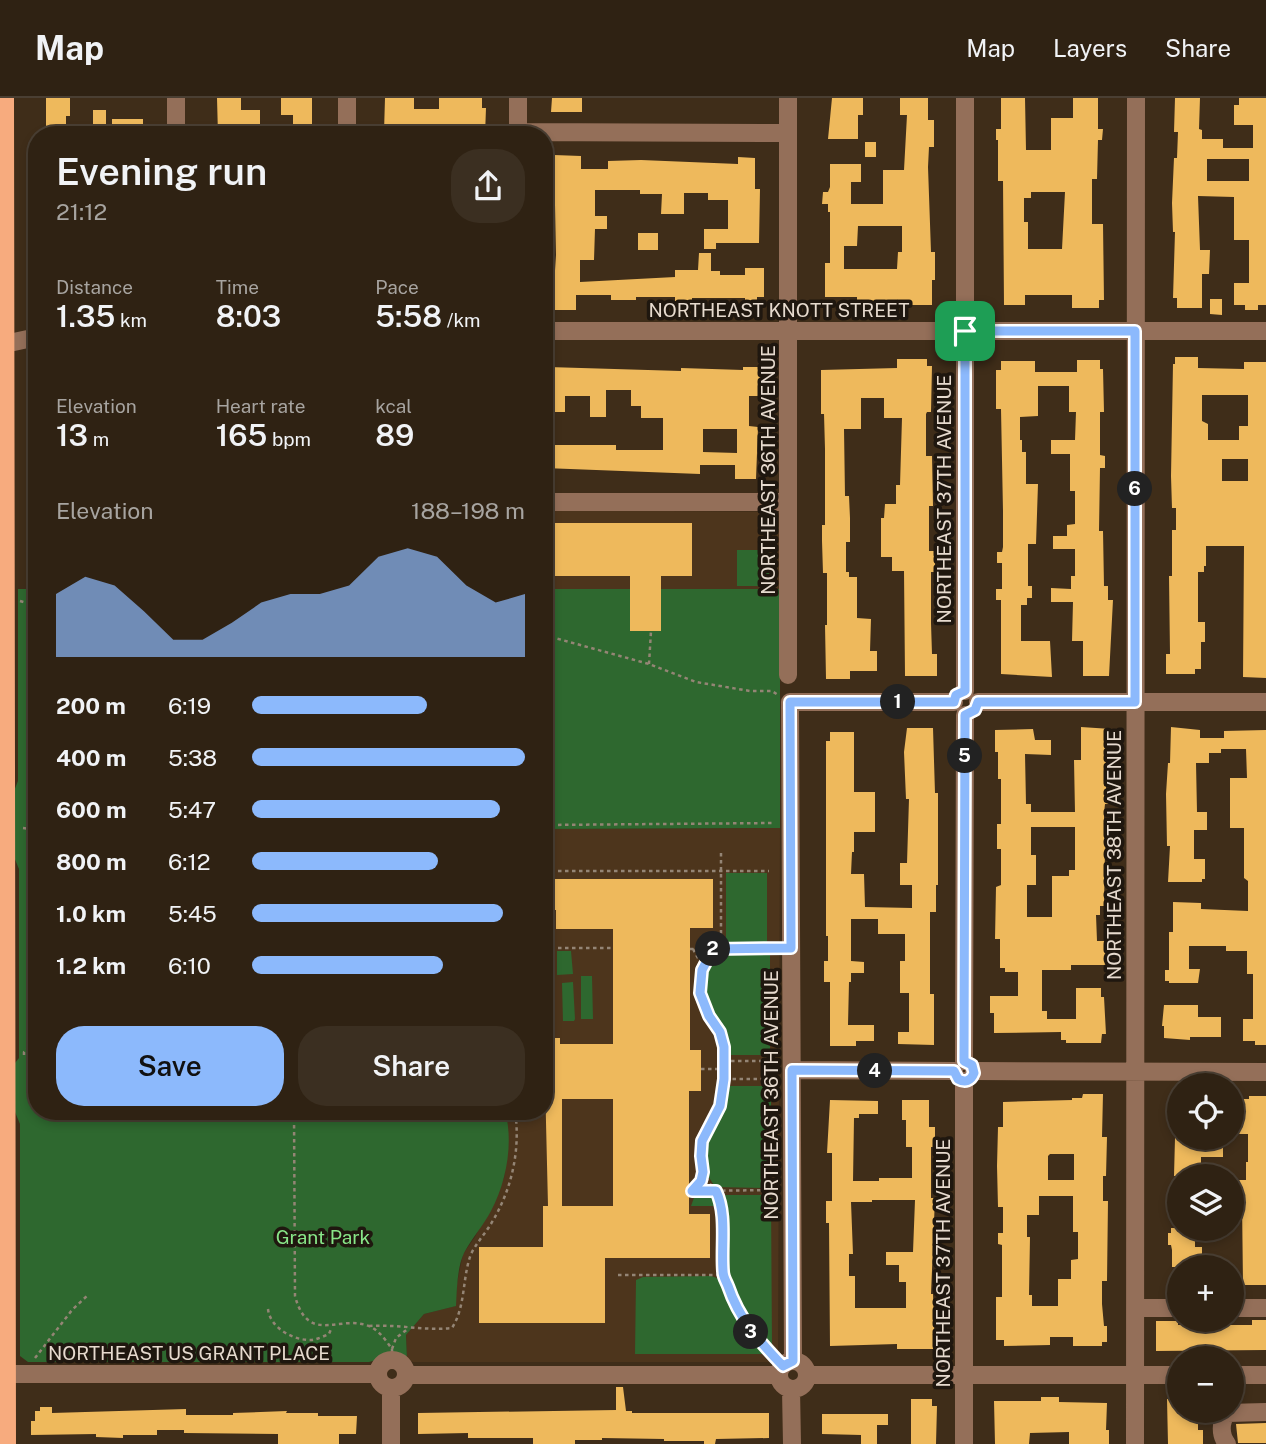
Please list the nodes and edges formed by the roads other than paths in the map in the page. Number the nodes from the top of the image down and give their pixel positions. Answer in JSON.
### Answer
{"nodes":[{"id":1,"x":5,"y":98,"type":"edge"},
{"id":2,"x":176,"y":98,"type":"edge"},
{"id":3,"x":347,"y":98,"type":"edge"},
{"id":4,"x":518,"y":98,"type":"edge"},
{"id":5,"x":788,"y":98,"type":"edge"},
{"id":6,"x":965,"y":98,"type":"edge"},
{"id":7,"x":1136,"y":98,"type":"edge"},
{"id":8,"x":176,"y":126,"type":"edge"},
{"id":9,"x":347,"y":126,"type":"edge"},
{"id":10,"x":518,"y":126,"type":"edge"},
{"id":11,"x":788,"y":133,"type":"junction"},
{"id":12,"x":553,"y":134,"type":"edge"},
{"id":13,"x":553,"y":331,"type":"edge"},
{"id":14,"x":789,"y":331,"type":"junction"},
{"id":15,"x":965,"y":331,"type":"junction"},
{"id":16,"x":1135,"y":331,"type":"junction"},
{"id":17,"x":1266,"y":331,"type":"edge"},
{"id":18,"x":28,"y":339,"type":"edge"},
{"id":19,"x":3,"y":344,"type":"edge"},
{"id":20,"x":553,"y":502,"type":"edge"},
{"id":21,"x":788,"y":502,"type":"junction"},
{"id":22,"x":788,"y":675,"type":"dead end"},
{"id":23,"x":965,"y":702,"type":"junction"},
{"id":24,"x":1135,"y":702,"type":"junction"},
{"id":25,"x":1266,"y":702,"type":"edge"},
{"id":26,"x":3,"y":817,"type":"edge"},
{"id":27,"x":792,"y":1070,"type":"junction"},
{"id":28,"x":964,"y":1071,"type":"junction"},
{"id":29,"x":1136,"y":1072,"type":"junction"},
{"id":30,"x":1266,"y":1072,"type":"edge"},
{"id":31,"x":3,"y":1091,"type":"edge"},
{"id":32,"x":1135,"y":1308,"type":"junction"},
{"id":33,"x":1167,"y":1308,"type":"edge"},
{"id":34,"x":1244,"y":1308,"type":"edge"},
{"id":35,"x":1266,"y":1308,"type":"edge"},
{"id":36,"x":785,"y":1367,"type":"junction"},
{"id":37,"x":4,"y":1374,"type":"edge"},
{"id":38,"x":378,"y":1374,"type":"junction"},
{"id":39,"x":406,"y":1375,"type":"junction"},
{"id":40,"x":807,"y":1375,"type":"junction"},
{"id":41,"x":964,"y":1375,"type":"junction"},
{"id":42,"x":1135,"y":1375,"type":"junction"},
{"id":43,"x":1167,"y":1375,"type":"edge"},
{"id":44,"x":1244,"y":1375,"type":"edge"},
{"id":45,"x":1266,"y":1375,"type":"edge"},
{"id":46,"x":391,"y":1388,"type":"junction"},
{"id":47,"x":791,"y":1389,"type":"junction"},
{"id":48,"x":1266,"y":1412,"type":"edge"},
{"id":49,"x":7,"y":1444,"type":"edge"},
{"id":50,"x":391,"y":1444,"type":"edge"},
{"id":51,"x":792,"y":1444,"type":"edge"},
{"id":52,"x":964,"y":1444,"type":"edge"},
{"id":53,"x":1135,"y":1444,"type":"edge"},
{"id":54,"x":1227,"y":1444,"type":"edge"}],
"edges":[{"from":1,"to":19,"type":"main road"},
{"from":2,"to":8,"type":"street"},
{"from":3,"to":9,"type":"street"},
{"from":4,"to":10,"type":"street"},
{"from":5,"to":11,"type":"street","name":"NORTHEAST 36TH AVENUE"},
{"from":6,"to":15,"type":"street","name":"NORTHEAST 37TH AVENUE"},
{"from":7,"to":16,"type":"street","name":"NORTHEAST 38TH AVENUE"},
{"from":11,"to":12,"type":"street"},
{"from":11,"to":14,"type":"street","name":"NORTHEAST 36TH AVENUE"},
{"from":13,"to":14,"type":"street","name":"NORTHEAST KNOTT STREET"},
{"from":14,"to":15,"type":"street","name":"NORTHEAST KNOTT STREET"},
{"from":14,"to":21,"type":"street","name":"NORTHEAST 36TH AVENUE"},
{"from":15,"to":16,"type":"street","name":"NORTHEAST KNOTT STREET"},
{"from":15,"to":23,"type":"street","name":"NORTHEAST 37TH AVENUE"},
{"from":16,"to":17,"type":"street","name":"NORTHEAST KNOTT STREET"},
{"from":16,"to":24,"type":"street","name":"NORTHEAST 38TH AVENUE"},
{"from":18,"to":19,"type":"street"},
{"from":19,"to":26,"type":"main road"},
{"from":20,"to":21,"type":"street"},
{"from":21,"to":22,"type":"street","name":"NORTHEAST 36TH AVENUE"},
{"from":23,"to":24,"type":"street"},
{"from":23,"to":27,"type":"street","name":"NORTHEAST 36TH AVENUE"},
{"from":23,"to":28,"type":"street","name":"NORTHEAST 37TH AVENUE"},
{"from":24,"to":25,"type":"street"},
{"from":24,"to":29,"type":"street","name":"NORTHEAST 38TH AVENUE"},
{"from":26,"to":31,"type":"main road"},
{"from":27,"to":28,"type":"street"},
{"from":27,"to":36,"type":"street","name":"NORTHEAST 36TH AVENUE"},
{"from":28,"to":29,"type":"street"},
{"from":28,"to":41,"type":"street","name":"NORTHEAST 37TH AVENUE"},
{"from":29,"to":30,"type":"street"},
{"from":29,"to":32,"type":"street","name":"NORTHEAST 38TH AVENUE"},
{"from":31,"to":37,"type":"main road"},
{"from":32,"to":33,"type":"street"},
{"from":32,"to":42,"type":"street","name":"NORTHEAST 38TH AVENUE"},
{"from":34,"to":35,"type":"street"},
{"from":36,"to":39,"type":"street"},
{"from":36,"to":40,"type":"street"},
{"from":36,"to":47,"type":"street"},
{"from":37,"to":38,"type":"street","name":"NORTHEAST US GRANT PLACE"},
{"from":37,"to":49,"type":"main road"},
{"from":38,"to":39,"type":"street"},
{"from":38,"to":46,"type":"street"},
{"from":39,"to":46,"type":"street"},
{"from":40,"to":41,"type":"street"},
{"from":40,"to":47,"type":"street"},
{"from":41,"to":42,"type":"street"},
{"from":41,"to":52,"type":"street","name":"NORTHEAST 37TH AVENUE"},
{"from":42,"to":43,"type":"street"},
{"from":42,"to":53,"type":"street","name":"NORTHEAST 38TH AVENUE"},
{"from":44,"to":45,"type":"street"},
{"from":46,"to":50,"type":"street"},
{"from":47,"to":51,"type":"street"},
{"from":48,"to":54,"type":"street"}]}
